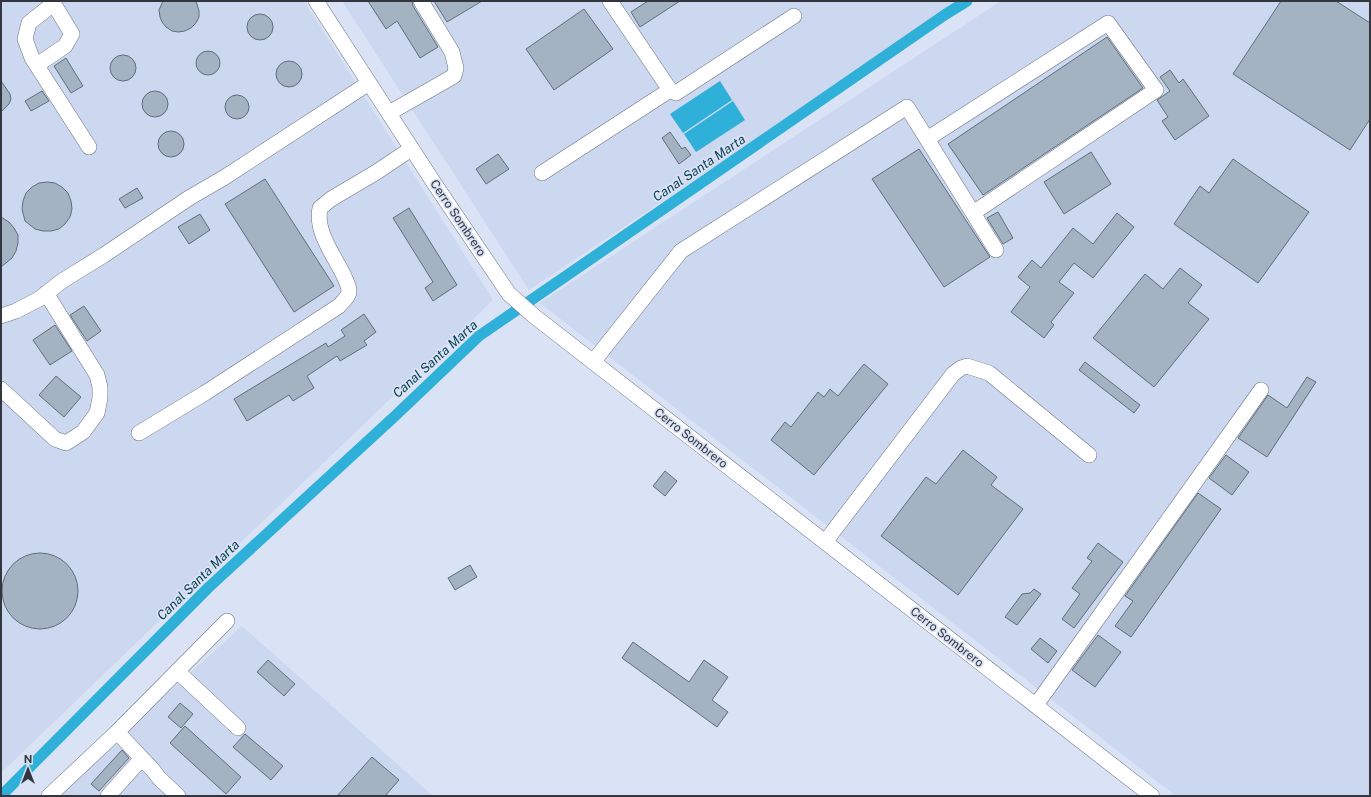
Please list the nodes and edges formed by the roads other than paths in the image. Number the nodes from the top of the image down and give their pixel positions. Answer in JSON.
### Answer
{"nodes":[{"id":1,"x":316,"y":1,"type":"edge"},
{"id":2,"x":421,"y":1,"type":"edge"},
{"id":3,"x":610,"y":1,"type":"edge"},
{"id":4,"x":52,"y":2,"type":"edge"},
{"id":5,"x":794,"y":16,"type":"dead end"},
{"id":6,"x":37,"y":65,"type":"junction"},
{"id":7,"x":369,"y":83,"type":"junction"},
{"id":8,"x":670,"y":90,"type":"junction"},
{"id":9,"x":389,"y":113,"type":"junction"},
{"id":10,"x":927,"y":139,"type":"junction"},
{"id":11,"x":89,"y":147,"type":"dead end"},
{"id":12,"x":411,"y":149,"type":"junction"},
{"id":13,"x":542,"y":173,"type":"dead end"},
{"id":14,"x":973,"y":213,"type":"junction"},
{"id":15,"x":996,"y":250,"type":"dead end"},
{"id":16,"x":46,"y":293,"type":"junction"},
{"id":17,"x":1,"y":316,"type":"edge"},
{"id":18,"x":593,"y":362,"type":"junction"},
{"id":19,"x":1,"y":389,"type":"edge"},
{"id":20,"x":1261,"y":390,"type":"dead end"},
{"id":21,"x":139,"y":433,"type":"dead end"},
{"id":22,"x":1089,"y":455,"type":"dead end"},
{"id":23,"x":825,"y":542,"type":"junction"},
{"id":24,"x":227,"y":621,"type":"dead end"},
{"id":25,"x":177,"y":671,"type":"junction"},
{"id":26,"x":1036,"y":706,"type":"junction"},
{"id":27,"x":238,"y":728,"type":"dead end"},
{"id":28,"x":117,"y":732,"type":"junction"},
{"id":29,"x":142,"y":758,"type":"junction"},
{"id":30,"x":49,"y":796,"type":"edge"},
{"id":31,"x":108,"y":796,"type":"edge"},
{"id":32,"x":178,"y":796,"type":"edge"},
{"id":33,"x":1152,"y":796,"type":"edge"}],
"edges":[{"from":1,"to":7,"type":"street","name":"Cerro Sombrero"},
{"from":2,"to":9,"type":"street"},
{"from":3,"to":8,"type":"street"},
{"from":4,"to":6,"type":"street"},
{"from":4,"to":6,"type":"street"},
{"from":5,"to":8,"type":"street"},
{"from":6,"to":11,"type":"street"},
{"from":7,"to":9,"type":"street","name":"Cerro Sombrero"},
{"from":7,"to":16,"type":"street"},
{"from":8,"to":13,"type":"street"},
{"from":9,"to":12,"type":"street","name":"Cerro Sombrero"},
{"from":10,"to":14,"type":"street"},
{"from":10,"to":14,"type":"street"},
{"from":10,"to":18,"type":"street"},
{"from":12,"to":18,"type":"street","name":"Cerro Sombrero"},
{"from":12,"to":21,"type":"street"},
{"from":14,"to":15,"type":"street"},
{"from":16,"to":17,"type":"street"},
{"from":16,"to":19,"type":"street"},
{"from":18,"to":23,"type":"street","name":"Cerro Sombrero"},
{"from":20,"to":26,"type":"street"},
{"from":22,"to":23,"type":"street"},
{"from":23,"to":26,"type":"street","name":"Cerro Sombrero"},
{"from":24,"to":25,"type":"street"},
{"from":25,"to":27,"type":"street"},
{"from":25,"to":28,"type":"street"},
{"from":26,"to":33,"type":"street","name":"Cerro Sombrero"},
{"from":28,"to":29,"type":"street"},
{"from":28,"to":30,"type":"street"},
{"from":29,"to":31,"type":"street"},
{"from":29,"to":32,"type":"street"}]}
